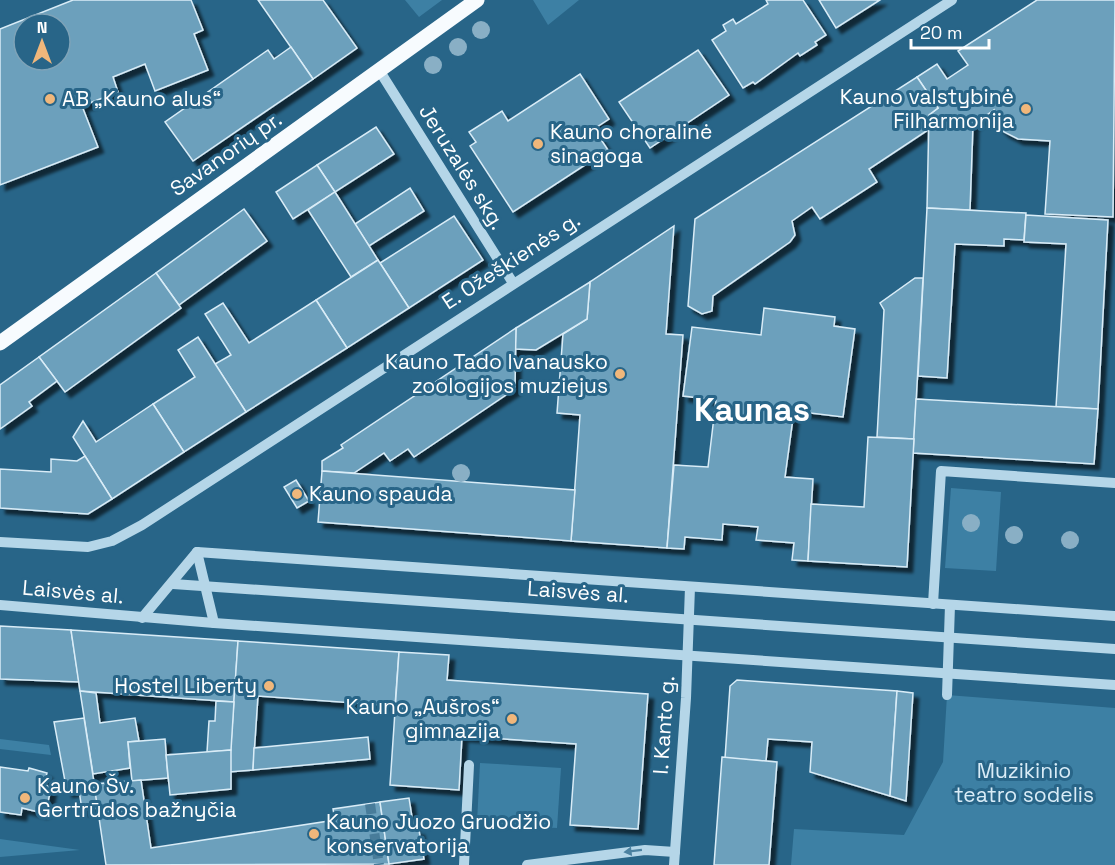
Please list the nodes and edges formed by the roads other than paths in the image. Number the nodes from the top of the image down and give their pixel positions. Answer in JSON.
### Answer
{"nodes":[{"id":1,"x":477,"y":0,"type":"edge"},
{"id":2,"x":952,"y":0,"type":"edge"},
{"id":3,"x":379,"y":70,"type":"junction"},
{"id":4,"x":513,"y":283,"type":"junction"},
{"id":5,"x":0,"y":343,"type":"edge"},
{"id":6,"x":1115,"y":483,"type":"edge"},
{"id":7,"x":0,"y":542,"type":"edge"},
{"id":8,"x":197,"y":552,"type":"junction"},
{"id":9,"x":173,"y":584,"type":"junction"},
{"id":10,"x":204,"y":586,"type":"junction"},
{"id":11,"x":690,"y":587,"type":"junction"},
{"id":12,"x":933,"y":604,"type":"junction"},
{"id":13,"x":951,"y":604,"type":"junction"},
{"id":14,"x":0,"y":605,"type":"edge"},
{"id":15,"x":1115,"y":616,"type":"edge"},
{"id":16,"x":142,"y":618,"type":"junction"},
{"id":17,"x":689,"y":620,"type":"junction"},
{"id":18,"x":214,"y":623,"type":"junction"},
{"id":19,"x":949,"y":638,"type":"junction"},
{"id":20,"x":1115,"y":649,"type":"edge"},
{"id":21,"x":688,"y":656,"type":"junction"},
{"id":22,"x":948,"y":674,"type":"junction"},
{"id":23,"x":1115,"y":685,"type":"edge"},
{"id":24,"x":947,"y":695,"type":"dead end"},
{"id":25,"x":469,"y":765,"type":"dead end"},
{"id":26,"x":675,"y":852,"type":"junction"},
{"id":27,"x":464,"y":865,"type":"edge"},
{"id":28,"x":526,"y":865,"type":"edge"},
{"id":29,"x":674,"y":865,"type":"edge"}],
"edges":[{"from":1,"to":3,"type":"main road","name":"Savanorių pr."},
{"from":2,"to":4,"type":"street","name":"E. Ožeškienės g."},
{"from":3,"to":4,"type":"street","name":"Jeruzalės skg."},
{"from":3,"to":5,"type":"main road","name":"Savanorių pr."},
{"from":4,"to":7,"type":"street","name":"E. Ožeškienės g."},
{"from":6,"to":12,"type":"street"},
{"from":8,"to":9,"type":"street","name":"Laisvės al."},
{"from":8,"to":10,"type":"street"},
{"from":8,"to":11,"type":"street","name":"Laisvės al."},
{"from":9,"to":10,"type":"street","name":"Laisvės al."},
{"from":9,"to":16,"type":"street","name":"Laisvės al."},
{"from":10,"to":17,"type":"street","name":"Laisvės al."},
{"from":10,"to":18,"type":"street"},
{"from":11,"to":12,"type":"street","name":"Laisvės al."},
{"from":11,"to":17,"type":"street","name":"I. Kanto g."},
{"from":12,"to":13,"type":"street","name":"Laisvės al."},
{"from":13,"to":15,"type":"street","name":"Laisvės al."},
{"from":13,"to":19,"type":"street"},
{"from":14,"to":16,"type":"street","name":"Laisvės al."},
{"from":16,"to":18,"type":"street","name":"Laisvės al."},
{"from":17,"to":19,"type":"street","name":"Laisvės al."},
{"from":17,"to":21,"type":"street","name":"I. Kanto g."},
{"from":18,"to":21,"type":"street","name":"Laisvės al."},
{"from":19,"to":20,"type":"street","name":"Laisvės al."},
{"from":19,"to":22,"type":"street"},
{"from":21,"to":22,"type":"street","name":"Laisvės al."},
{"from":21,"to":26,"type":"street","name":"I. Kanto g."},
{"from":22,"to":23,"type":"street","name":"Laisvės al."},
{"from":22,"to":24,"type":"street"},
{"from":25,"to":27,"type":"street"},
{"from":26,"to":28,"type":"street","one_way":true},
{"from":26,"to":29,"type":"street","name":"I. Kanto g."}]}
